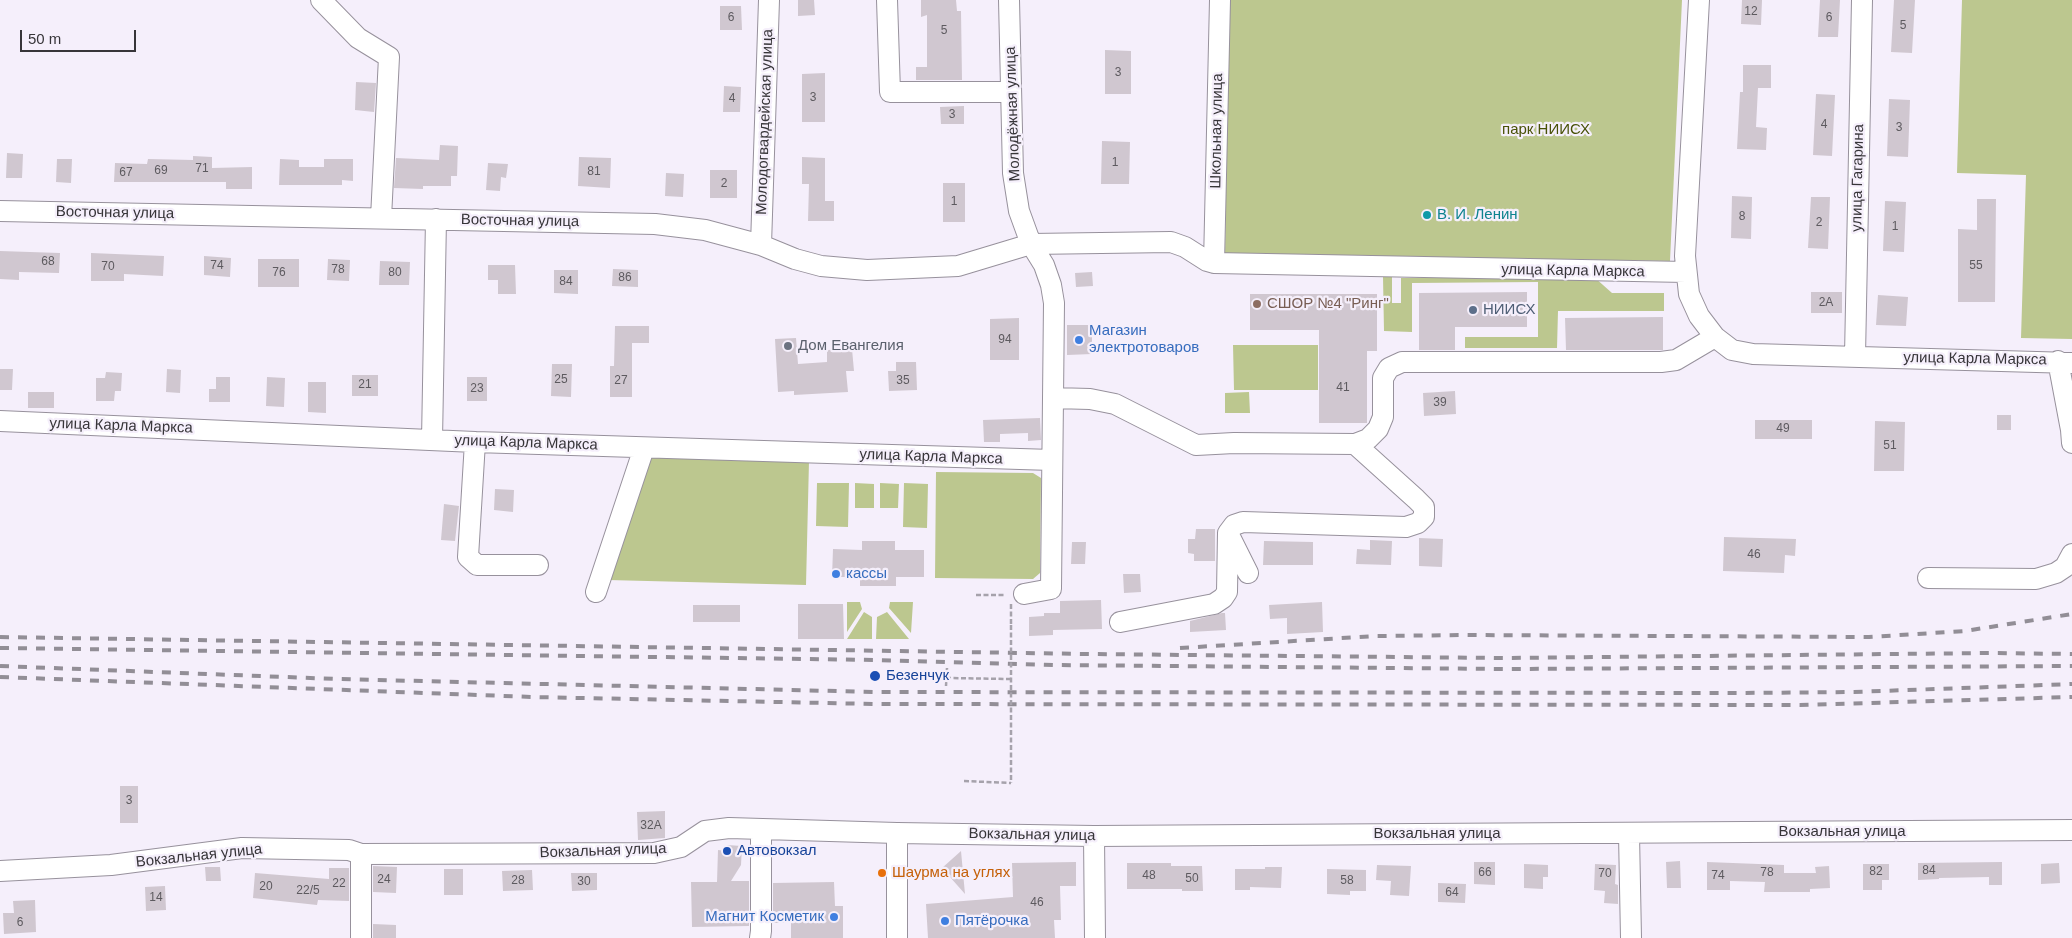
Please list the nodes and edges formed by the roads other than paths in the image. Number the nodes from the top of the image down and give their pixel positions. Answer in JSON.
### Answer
{"nodes":[{"id":1,"x":321,"y":0,"type":"edge"},
{"id":2,"x":769,"y":0,"type":"edge"},
{"id":3,"x":887,"y":0,"type":"edge"},
{"id":4,"x":1009,"y":0,"type":"edge"},
{"id":5,"x":1220,"y":0,"type":"edge"},
{"id":6,"x":1699,"y":0,"type":"edge"},
{"id":7,"x":1862,"y":0,"type":"edge"},
{"id":8,"x":1011,"y":92,"type":"junction"},
{"id":9,"x":0,"y":211,"type":"edge"},
{"id":10,"x":381,"y":218,"type":"junction"},
{"id":11,"x":436,"y":218,"type":"junction"},
{"id":12,"x":1031,"y":244,"type":"junction"},
{"id":13,"x":760,"y":245,"type":"junction"},
{"id":14,"x":1214,"y":263,"type":"junction"},
{"id":15,"x":1686,"y":272,"type":"junction"},
{"id":16,"x":1715,"y":337,"type":"junction"},
{"id":17,"x":1855,"y":356,"type":"junction"},
{"id":18,"x":2065,"y":362,"type":"edge"},
{"id":19,"x":1053,"y":398,"type":"junction"},
{"id":20,"x":0,"y":421,"type":"edge"},
{"id":21,"x":432,"y":440,"type":"junction"},
{"id":22,"x":475,"y":442,"type":"junction"},
{"id":23,"x":1355,"y":444,"type":"junction"},
{"id":24,"x":2072,"y":444,"type":"edge"},
{"id":25,"x":644,"y":448,"type":"junction"},
{"id":26,"x":1052,"y":460,"type":"junction"},
{"id":27,"x":1228,"y":533,"type":"junction"},
{"id":28,"x":2072,"y":554,"type":"edge"},
{"id":29,"x":538,"y":565,"type":"dead end"},
{"id":30,"x":1248,"y":573,"type":"dead end"},
{"id":31,"x":1928,"y":578,"type":"dead end"},
{"id":32,"x":596,"y":592,"type":"dead end"},
{"id":33,"x":1024,"y":594,"type":"dead end"},
{"id":34,"x":1120,"y":622,"type":"dead end"},
{"id":35,"x":760,"y":829,"type":"junction"},
{"id":36,"x":2072,"y":830,"type":"edge"},
{"id":37,"x":897,"y":833,"type":"junction"},
{"id":38,"x":1629,"y":834,"type":"junction"},
{"id":39,"x":1094,"y":836,"type":"junction"},
{"id":40,"x":360,"y":854,"type":"junction"},
{"id":41,"x":0,"y":871,"type":"edge"},
{"id":42,"x":361,"y":938,"type":"edge"},
{"id":43,"x":760,"y":938,"type":"edge"},
{"id":44,"x":897,"y":938,"type":"edge"},
{"id":45,"x":1095,"y":938,"type":"edge"},
{"id":46,"x":1631,"y":938,"type":"edge"}],
"edges":[{"from":1,"to":10,"type":"street"},
{"from":2,"to":13,"type":"street","name":"Молодогвардейская улица"},
{"from":3,"to":8,"type":"street"},
{"from":4,"to":8,"type":"street","name":"Молодёжная улица"},
{"from":5,"to":14,"type":"street","name":"Школьная улица"},
{"from":6,"to":15,"type":"street"},
{"from":7,"to":17,"type":"street","name":"улица Гагарина"},
{"from":8,"to":12,"type":"street","name":"Молодёжная улица"},
{"from":9,"to":10,"type":"street","name":"Восточная улица"},
{"from":10,"to":11,"type":"street","name":"Восточная улица"},
{"from":11,"to":13,"type":"street","name":"Восточная улица"},
{"from":11,"to":21,"type":"street"},
{"from":12,"to":13,"type":"street","name":"Восточная улица"},
{"from":12,"to":14,"type":"street","name":"улица Карла Маркса"},
{"from":12,"to":19,"type":"street","name":"Молодёжная улица"},
{"from":14,"to":15,"type":"street","name":"улица Карла Маркса"},
{"from":15,"to":16,"type":"street","name":"улица Карла Маркса"},
{"from":16,"to":17,"type":"street","name":"улица Карла Маркса"},
{"from":16,"to":23,"type":"street"},
{"from":17,"to":18,"type":"street","name":"улица Карла Маркса"},
{"from":18,"to":24,"type":"street"},
{"from":19,"to":23,"type":"street"},
{"from":19,"to":26,"type":"street","name":"Молодёжная улица"},
{"from":20,"to":21,"type":"street","name":"улица Карла Маркса"},
{"from":21,"to":22,"type":"street","name":"улица Карла Маркса"},
{"from":22,"to":25,"type":"street","name":"улица Карла Маркса"},
{"from":22,"to":29,"type":"street"},
{"from":23,"to":27,"type":"street"},
{"from":25,"to":26,"type":"street","name":"улица Карла Маркса"},
{"from":25,"to":32,"type":"street"},
{"from":26,"to":33,"type":"street","name":"Молодёжная улица"},
{"from":27,"to":30,"type":"street"},
{"from":27,"to":34,"type":"street"},
{"from":28,"to":31,"type":"street"},
{"from":35,"to":37,"type":"street","name":"Вокзальная улица"},
{"from":35,"to":40,"type":"street","name":"Вокзальная улица"},
{"from":35,"to":43,"type":"street"},
{"from":36,"to":38,"type":"street","name":"Вокзальная улица"},
{"from":37,"to":39,"type":"street","name":"Вокзальная улица"},
{"from":37,"to":44,"type":"street"},
{"from":38,"to":39,"type":"street","name":"Вокзальная улица"},
{"from":38,"to":46,"type":"street"},
{"from":39,"to":45,"type":"street"},
{"from":40,"to":41,"type":"street","name":"Вокзальная улица"},
{"from":40,"to":42,"type":"street"}]}
